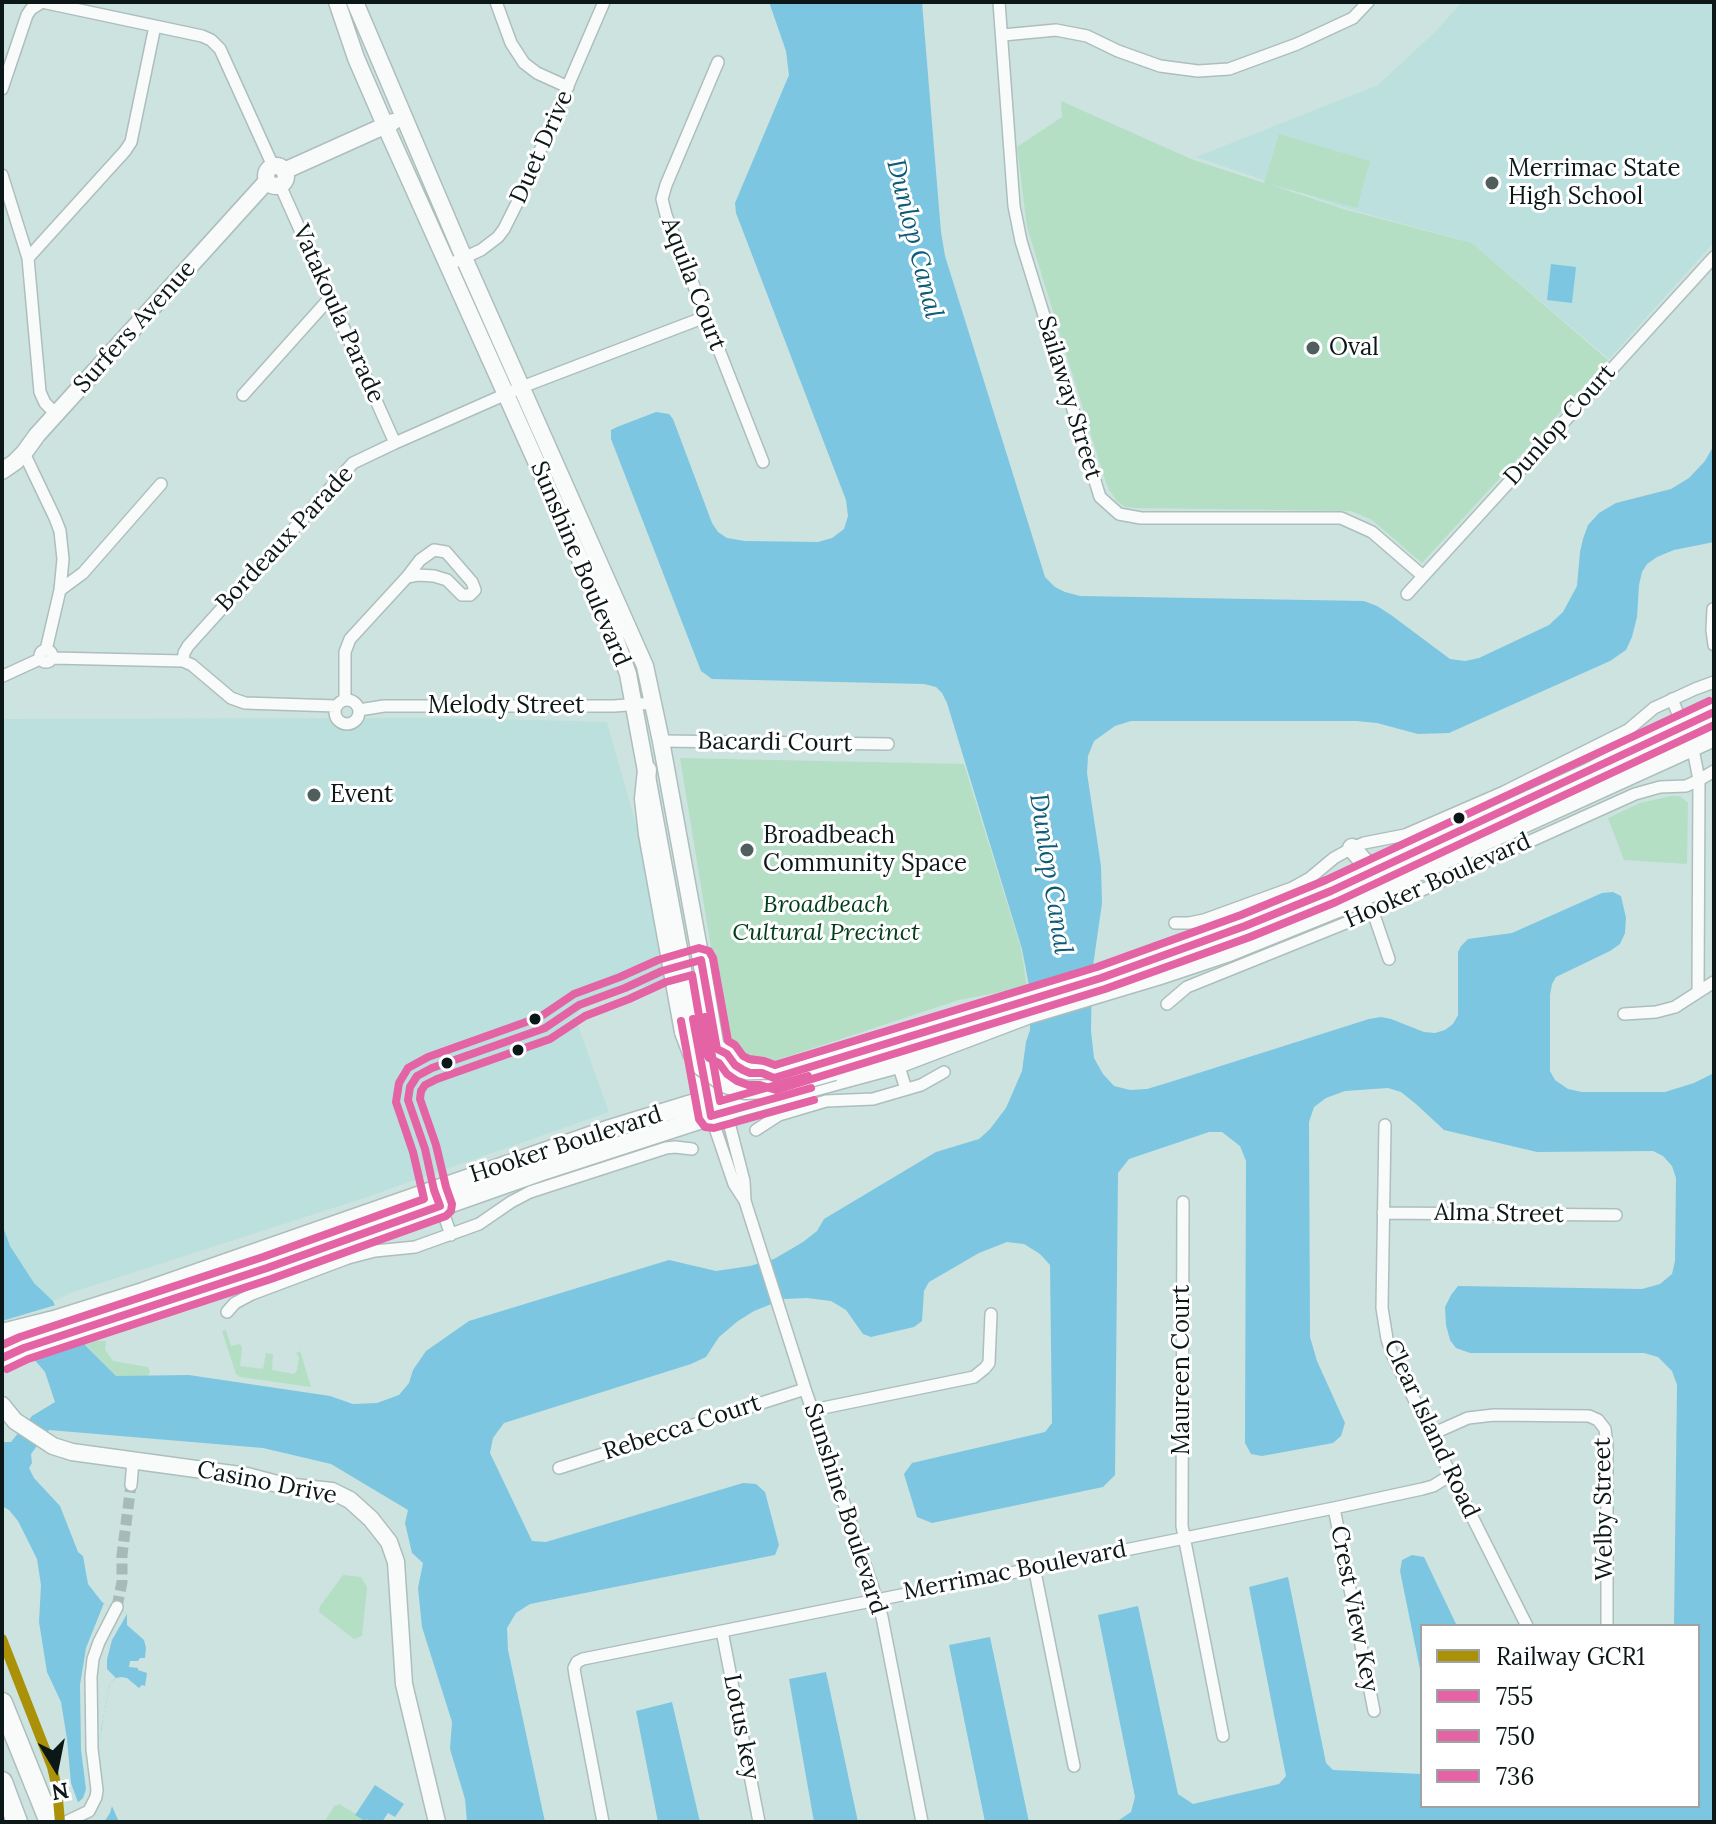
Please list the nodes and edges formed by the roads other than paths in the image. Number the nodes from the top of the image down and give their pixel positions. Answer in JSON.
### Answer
{"nodes":[{"id":1,"x":337,"y":2,"type":"edge"},
{"id":2,"x":355,"y":2,"type":"edge"},
{"id":3,"x":496,"y":2,"type":"edge"},
{"id":4,"x":604,"y":2,"type":"edge"},
{"id":5,"x":999,"y":2,"type":"edge"},
{"id":6,"x":1368,"y":2,"type":"edge"},
{"id":7,"x":155,"y":26,"type":"junction"},
{"id":8,"x":1003,"y":35,"type":"junction"},
{"id":9,"x":718,"y":62,"type":"dead end"},
{"id":10,"x":568,"y":87,"type":"junction"},
{"id":11,"x":2,"y":89,"type":"edge"},
{"id":12,"x":404,"y":117,"type":"junction"},
{"id":13,"x":385,"y":125,"type":"junction"},
{"id":14,"x":2,"y":175,"type":"edge"},
{"id":15,"x":276,"y":176,"type":"junction"},
{"id":16,"x":1714,"y":257,"type":"edge"},
{"id":17,"x":28,"y":258,"type":"junction"},
{"id":18,"x":464,"y":258,"type":"junction"},
{"id":19,"x":448,"y":265,"type":"junction"},
{"id":20,"x":329,"y":299,"type":"junction"},
{"id":21,"x":705,"y":317,"type":"junction"},
{"id":22,"x":514,"y":390,"type":"junction"},
{"id":23,"x":243,"y":395,"type":"dead end"},
{"id":24,"x":56,"y":414,"type":"junction"},
{"id":25,"x":395,"y":443,"type":"junction"},
{"id":26,"x":24,"y":453,"type":"junction"},
{"id":27,"x":763,"y":462,"type":"dead end"},
{"id":28,"x":2,"y":471,"type":"edge"},
{"id":29,"x":161,"y":484,"type":"dead end"},
{"id":30,"x":1423,"y":576,"type":"junction"},
{"id":31,"x":407,"y":577,"type":"junction"},
{"id":32,"x":60,"y":590,"type":"junction"},
{"id":33,"x":1407,"y":594,"type":"dead end"},
{"id":34,"x":1713,"y":609,"type":"edge"},
{"id":35,"x":1714,"y":645,"type":"edge"},
{"id":36,"x":46,"y":656,"type":"junction"},
{"id":37,"x":183,"y":661,"type":"junction"},
{"id":38,"x":3,"y":676,"type":"edge"},
{"id":39,"x":1714,"y":682,"type":"edge"},
{"id":40,"x":1672,"y":699,"type":"junction"},
{"id":41,"x":340,"y":703,"type":"junction"},
{"id":42,"x":654,"y":703,"type":"junction"},
{"id":43,"x":633,"y":705,"type":"junction"},
{"id":44,"x":359,"y":710,"type":"junction"},
{"id":45,"x":1714,"y":712,"type":"edge"},
{"id":46,"x":1683,"y":726,"type":"junction"},
{"id":47,"x":1714,"y":737,"type":"edge"},
{"id":48,"x":661,"y":741,"type":"junction"},
{"id":49,"x":888,"y":744,"type":"dead end"},
{"id":50,"x":1691,"y":747,"type":"junction"},
{"id":51,"x":647,"y":770,"type":"junction"},
{"id":52,"x":1714,"y":771,"type":"edge"},
{"id":53,"x":1699,"y":780,"type":"junction"},
{"id":54,"x":1352,"y":848,"type":"junction"},
{"id":55,"x":1378,"y":869,"type":"junction"},
{"id":56,"x":1352,"y":880,"type":"junction"},
{"id":57,"x":1373,"y":912,"type":"junction"},
{"id":58,"x":1175,"y":923,"type":"dead end"},
{"id":59,"x":1389,"y":959,"type":"dead end"},
{"id":60,"x":1714,"y":982,"type":"edge"},
{"id":61,"x":1099,"y":985,"type":"junction"},
{"id":62,"x":1698,"y":992,"type":"junction"},
{"id":63,"x":1167,"y":1004,"type":"dead end"},
{"id":64,"x":1025,"y":1009,"type":"junction"},
{"id":65,"x":1624,"y":1014,"type":"dead end"},
{"id":66,"x":946,"y":1046,"type":"junction"},
{"id":67,"x":717,"y":1049,"type":"junction"},
{"id":68,"x":898,"y":1064,"type":"junction"},
{"id":69,"x":944,"y":1072,"type":"dead end"},
{"id":70,"x":774,"y":1078,"type":"junction"},
{"id":71,"x":906,"y":1089,"type":"junction"},
{"id":72,"x":717,"y":1105,"type":"junction"},
{"id":73,"x":1385,"y":1125,"type":"dead end"},
{"id":74,"x":756,"y":1130,"type":"dead end"},
{"id":75,"x":692,"y":1149,"type":"dead end"},
{"id":76,"x":437,"y":1198,"type":"junction"},
{"id":77,"x":1183,"y":1202,"type":"dead end"},
{"id":78,"x":1383,"y":1213,"type":"junction"},
{"id":79,"x":1616,"y":1215,"type":"dead end"},
{"id":80,"x":451,"y":1235,"type":"junction"},
{"id":81,"x":227,"y":1312,"type":"dead end"},
{"id":82,"x":991,"y":1314,"type":"dead end"},
{"id":83,"x":78,"y":1322,"type":"junction"},
{"id":84,"x":6,"y":1331,"type":"edge"},
{"id":85,"x":10,"y":1356,"type":"edge"},
{"id":86,"x":805,"y":1389,"type":"junction"},
{"id":87,"x":2,"y":1405,"type":"edge"},
{"id":88,"x":813,"y":1410,"type":"junction"},
{"id":89,"x":11,"y":1419,"type":"edge"},
{"id":90,"x":1432,"y":1434,"type":"junction"},
{"id":91,"x":133,"y":1460,"type":"junction"},
{"id":92,"x":559,"y":1468,"type":"dead end"},
{"id":93,"x":1451,"y":1475,"type":"junction"},
{"id":94,"x":131,"y":1485,"type":"tunnel mouth"},
{"id":95,"x":1334,"y":1508,"type":"junction"},
{"id":96,"x":1184,"y":1537,"type":"junction"},
{"id":97,"x":1034,"y":1567,"type":"junction"},
{"id":98,"x":876,"y":1599,"type":"junction"},
{"id":99,"x":117,"y":1607,"type":"tunnel mouth"},
{"id":100,"x":1526,"y":1624,"type":"edge"},
{"id":101,"x":1607,"y":1624,"type":"edge"},
{"id":102,"x":722,"y":1631,"type":"junction"},
{"id":103,"x":2,"y":1703,"type":"edge"},
{"id":104,"x":1374,"y":1711,"type":"dead end"},
{"id":105,"x":1223,"y":1736,"type":"dead end"},
{"id":106,"x":1074,"y":1766,"type":"dead end"},
{"id":107,"x":2,"y":1782,"type":"edge"},
{"id":108,"x":71,"y":1820,"type":"edge"},
{"id":109,"x":17,"y":1822,"type":"edge"},
{"id":110,"x":50,"y":1822,"type":"edge"},
{"id":111,"x":437,"y":1822,"type":"edge"},
{"id":112,"x":603,"y":1822,"type":"edge"},
{"id":113,"x":759,"y":1822,"type":"edge"},
{"id":114,"x":922,"y":1822,"type":"edge"}],
"edges":[{"from":1,"to":13,"type":"main road","name":"Sunshine Boulevard"},
{"from":2,"to":12,"type":"main road","name":"Sunshine Boulevard"},
{"from":3,"to":10,"type":"street"},
{"from":4,"to":10,"type":"street","name":"Duet Drive"},
{"from":5,"to":8,"type":"street","name":"Sailaway Street"},
{"from":6,"to":8,"type":"street"},
{"from":7,"to":11,"type":"street","name":"Vatakoula Parade"},
{"from":7,"to":15,"type":"street","name":"Vatakoula Parade"},
{"from":7,"to":17,"type":"street"},
{"from":8,"to":30,"type":"street","name":"Sailaway Street"},
{"from":9,"to":21,"type":"street","name":"Aquila Court"},
{"from":10,"to":18,"type":"street","name":"Duet Drive"},
{"from":12,"to":13,"type":"main road","name":"Surfers Avenue"},
{"from":12,"to":18,"type":"main road","name":"Sunshine Boulevard"},
{"from":13,"to":15,"type":"main road","name":"Surfers Avenue"},
{"from":13,"to":19,"type":"main road","name":"Sunshine Boulevard"},
{"from":14,"to":17,"type":"street"},
{"from":15,"to":20,"type":"street","name":"Vatakoula Parade"},
{"from":15,"to":24,"type":"main road","name":"Surfers Avenue"},
{"from":16,"to":30,"type":"street","name":"Dunlop Court"},
{"from":17,"to":24,"type":"street"},
{"from":18,"to":19,"type":"street","name":"Duet Drive"},
{"from":18,"to":22,"type":"main road","name":"Sunshine Boulevard"},
{"from":19,"to":22,"type":"main road","name":"Sunshine Boulevard"},
{"from":20,"to":23,"type":"street"},
{"from":20,"to":25,"type":"street","name":"Vatakoula Parade"},
{"from":21,"to":22,"type":"street","name":"Bordeaux Parade"},
{"from":21,"to":27,"type":"street","name":"Aquila Court"},
{"from":22,"to":25,"type":"street","name":"Bordeaux Parade"},
{"from":22,"to":42,"type":"main road","name":"Sunshine Boulevard"},
{"from":22,"to":43,"type":"main road","name":"Sunshine Boulevard"},
{"from":24,"to":26,"type":"main road","name":"Surfers Avenue"},
{"from":25,"to":37,"type":"street","name":"Bordeaux Parade"},
{"from":26,"to":28,"type":"main road","name":"Surfers Avenue"},
{"from":26,"to":32,"type":"street"},
{"from":29,"to":32,"type":"street"},
{"from":30,"to":33,"type":"street","name":"Dunlop Court"},
{"from":31,"to":31,"type":"street"},
{"from":31,"to":41,"type":"street"},
{"from":32,"to":36,"type":"street"},
{"from":34,"to":35,"type":"street"},
{"from":36,"to":37,"type":"street"},
{"from":36,"to":38,"type":"street"},
{"from":37,"to":41,"type":"street"},
{"from":39,"to":40,"type":"street"},
{"from":40,"to":46,"type":"street"},
{"from":40,"to":54,"type":"street"},
{"from":41,"to":44,"type":"street"},
{"from":41,"to":44,"type":"street"},
{"from":42,"to":43,"type":"street","name":"Melody Street"},
{"from":42,"to":48,"type":"main road","name":"Sunshine Boulevard"},
{"from":43,"to":44,"type":"street","name":"Melody Street"},
{"from":43,"to":51,"type":"main road","name":"Sunshine Boulevard"},
{"from":45,"to":46,"type":"main road","name":"Hooker Boulevard"},
{"from":46,"to":50,"type":"street"},
{"from":46,"to":55,"type":"main road","name":"Hooker Boulevard"},
{"from":47,"to":50,"type":"main road","name":"Hooker Boulevard"},
{"from":48,"to":49,"type":"street","name":"Bacardi Court"},
{"from":48,"to":67,"type":"main road","name":"Sunshine Boulevard"},
{"from":50,"to":53,"type":"street"},
{"from":50,"to":61,"type":"main road","name":"Hooker Boulevard"},
{"from":51,"to":66,"type":"main road","bridge":true},
{"from":51,"to":72,"type":"main road","name":"Sunshine Boulevard"},
{"from":52,"to":53,"type":"street","name":"Hooker Boulevard"},
{"from":53,"to":57,"type":"street","name":"Hooker Boulevard"},
{"from":53,"to":62,"type":"street"},
{"from":54,"to":55,"type":"main road"},
{"from":54,"to":56,"type":"main road"},
{"from":54,"to":58,"type":"street"},
{"from":55,"to":56,"type":"main road","name":"Hooker Boulevard"},
{"from":56,"to":61,"type":"main road","name":"Hooker Boulevard"},
{"from":57,"to":59,"type":"street"},
{"from":57,"to":63,"type":"street","name":"Hooker Boulevard"},
{"from":60,"to":62,"type":"street"},
{"from":61,"to":64,"type":"main road","name":"Hooker Boulevard"},
{"from":62,"to":65,"type":"street"},
{"from":64,"to":66,"type":"main road","name":"Hooker Boulevard"},
{"from":64,"to":70,"type":"main road","name":"Hooker Boulevard"},
{"from":66,"to":68,"type":"main road","name":"Hooker Boulevard"},
{"from":67,"to":70,"type":"main road"},
{"from":67,"to":72,"type":"main road","name":"Sunshine Boulevard"},
{"from":68,"to":71,"type":"street"},
{"from":68,"to":72,"type":"main road","name":"Hooker Boulevard"},
{"from":69,"to":71,"type":"street"},
{"from":70,"to":72,"type":"main road","name":"Hooker Boulevard"},
{"from":71,"to":74,"type":"street"},
{"from":72,"to":76,"type":"main road","name":"Hooker Boulevard"},
{"from":72,"to":86,"type":"street","name":"Sunshine Boulevard"},
{"from":73,"to":78,"type":"street","name":"Clear Island Road"},
{"from":75,"to":80,"type":"street","name":"Hooker Boulevard"},
{"from":76,"to":80,"type":"street"},
{"from":76,"to":83,"type":"main road","name":"Hooker Boulevard"},
{"from":77,"to":96,"type":"street","name":"Maureen Court"},
{"from":78,"to":79,"type":"street","name":"Alma Street"},
{"from":78,"to":90,"type":"street","name":"Clear Island Road"},
{"from":80,"to":81,"type":"street","name":"Hooker Boulevard"},
{"from":82,"to":88,"type":"street"},
{"from":83,"to":84,"type":"main road","name":"Hooker Boulevard"},
{"from":83,"to":85,"type":"main road","name":"Hooker Boulevard"},
{"from":86,"to":88,"type":"street","name":"Sunshine Boulevard"},
{"from":86,"to":92,"type":"street","name":"Rebecca Court"},
{"from":87,"to":89,"type":"main road","name":"Casino Drive"},
{"from":88,"to":98,"type":"street","name":"Sunshine Boulevard"},
{"from":89,"to":91,"type":"main road","name":"Casino Drive"},
{"from":90,"to":93,"type":"street","name":"Clear Island Road"},
{"from":90,"to":101,"type":"street","name":"Welby Street"},
{"from":91,"to":94,"type":"street"},
{"from":91,"to":111,"type":"main road","name":"Casino Drive"},
{"from":93,"to":95,"type":"street","name":"Merrimac Boulevard"},
{"from":93,"to":100,"type":"street","name":"Clear Island Road"},
{"from":95,"to":96,"type":"street","name":"Merrimac Boulevard"},
{"from":95,"to":104,"type":"street","name":"Crest View Key"},
{"from":96,"to":97,"type":"street","name":"Merrimac Boulevard"},
{"from":96,"to":105,"type":"street","name":"Maureen Court"},
{"from":97,"to":98,"type":"street","name":"Merrimac Boulevard"},
{"from":97,"to":106,"type":"street"},
{"from":98,"to":102,"type":"street","name":"Merrimac Boulevard"},
{"from":98,"to":114,"type":"street","name":"Sunshine Boulevard"},
{"from":99,"to":108,"type":"street"},
{"from":102,"to":112,"type":"street","name":"Merrimac Boulevard"},
{"from":102,"to":113,"type":"street","name":"Lotus key"},
{"from":103,"to":110,"type":"highway"},
{"from":107,"to":109,"type":"highway"}]}
